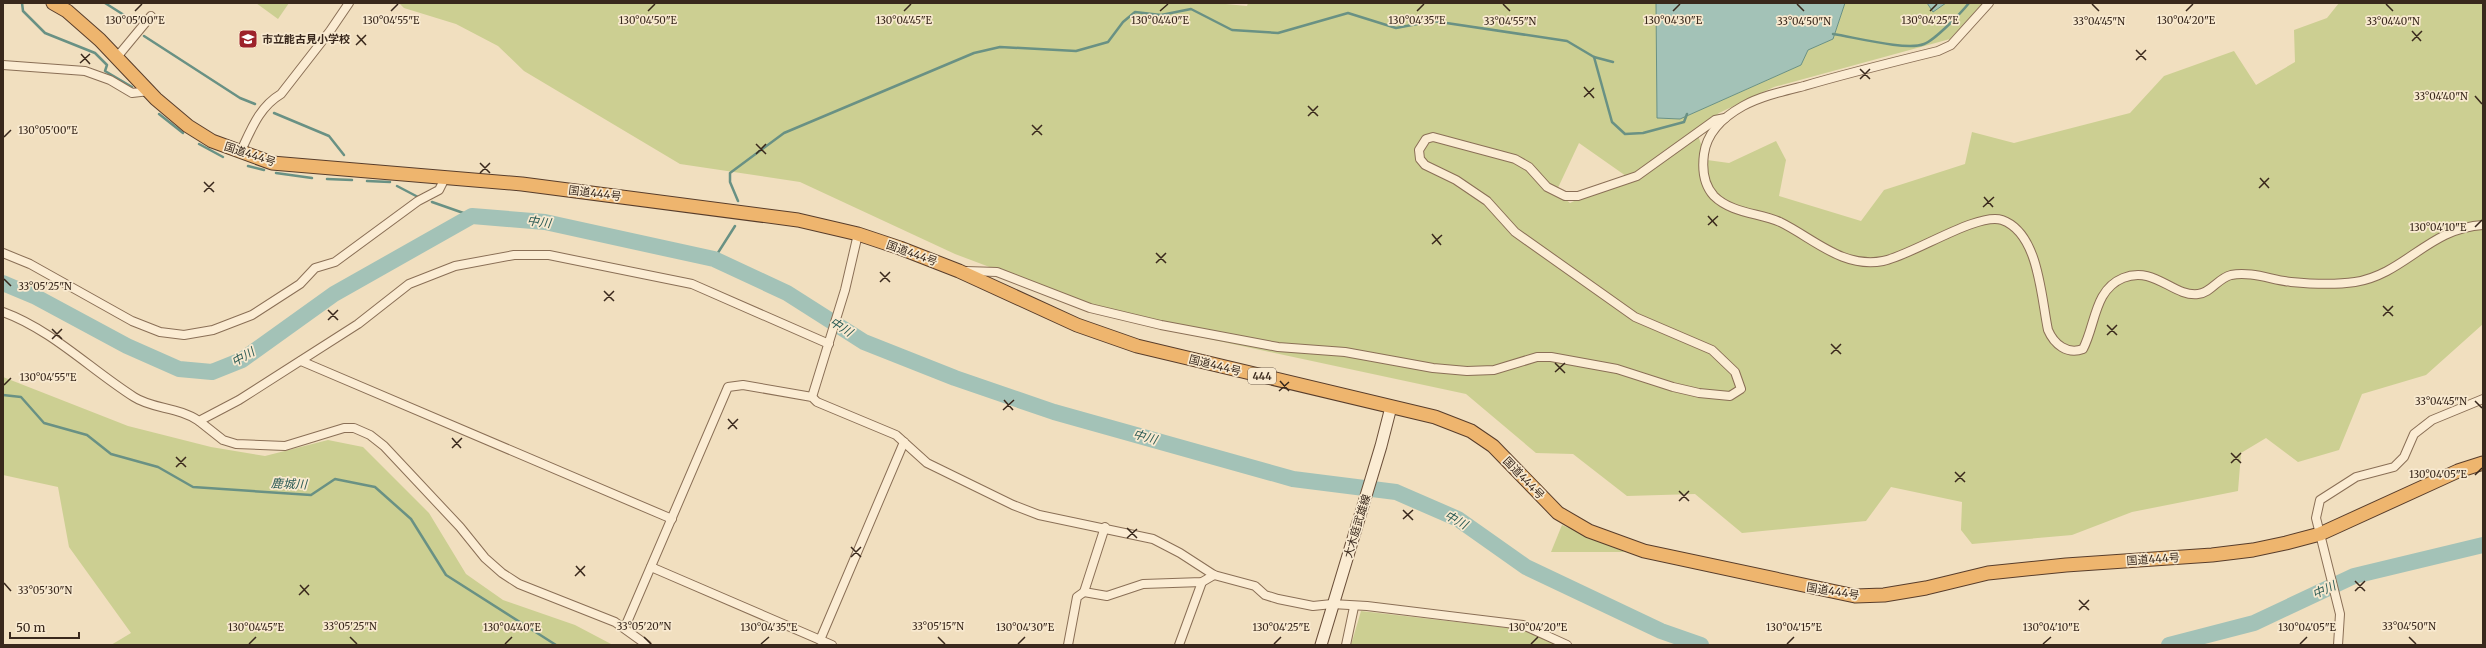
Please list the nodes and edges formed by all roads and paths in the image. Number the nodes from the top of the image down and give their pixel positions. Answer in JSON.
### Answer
{"nodes":[{"id":1,"x":53,"y":3,"type":"edge"},
{"id":2,"x":349,"y":3,"type":"edge"},
{"id":3,"x":1989,"y":3,"type":"edge"},
{"id":4,"x":152,"y":16,"type":"dead end"},
{"id":5,"x":116,"y":57,"type":"junction"},
{"id":6,"x":3,"y":65,"type":"edge"},
{"id":7,"x":149,"y":91,"type":"junction"},
{"id":8,"x":1725,"y":118,"type":"junction"},
{"id":9,"x":240,"y":152,"type":"junction"},
{"id":10,"x":445,"y":178,"type":"junction"},
{"id":11,"x":2483,"y":225,"type":"edge"},
{"id":12,"x":858,"y":234,"type":"junction"},
{"id":13,"x":3,"y":253,"type":"edge"},
{"id":14,"x":959,"y":271,"type":"junction"},
{"id":15,"x":3,"y":312,"type":"edge"},
{"id":16,"x":829,"y":344,"type":"junction"},
{"id":17,"x":301,"y":361,"type":"junction"},
{"id":18,"x":812,"y":397,"type":"junction"},
{"id":19,"x":2483,"y":399,"type":"edge"},
{"id":20,"x":1391,"y":407,"type":"junction"},
{"id":21,"x":200,"y":421,"type":"junction"},
{"id":22,"x":904,"y":442,"type":"junction"},
{"id":23,"x":2483,"y":463,"type":"edge"},
{"id":24,"x":672,"y":519,"type":"junction"},
{"id":25,"x":1105,"y":527,"type":"junction"},
{"id":26,"x":2320,"y":534,"type":"junction"},
{"id":27,"x":651,"y":567,"type":"junction"},
{"id":28,"x":1214,"y":575,"type":"junction"},
{"id":29,"x":1202,"y":582,"type":"junction"},
{"id":30,"x":1084,"y":592,"type":"junction"},
{"id":31,"x":1332,"y":604,"type":"junction"},
{"id":32,"x":1354,"y":607,"type":"junction"},
{"id":33,"x":625,"y":627,"type":"junction"},
{"id":34,"x":820,"y":640,"type":"junction"},
{"id":35,"x":647,"y":645,"type":"edge"},
{"id":36,"x":832,"y":645,"type":"edge"},
{"id":37,"x":1068,"y":645,"type":"edge"},
{"id":38,"x":1178,"y":645,"type":"edge"},
{"id":39,"x":1321,"y":645,"type":"edge"},
{"id":40,"x":1346,"y":645,"type":"edge"},
{"id":41,"x":1567,"y":645,"type":"edge"},
{"id":42,"x":2338,"y":645,"type":"edge"}],
"edges":[{"from":1,"to":5,"type":"highway","name":"国道444号","number":"444"},
{"from":2,"to":9,"type":"street"},
{"from":3,"to":8,"type":"street"},
{"from":4,"to":5,"type":"street"},
{"from":5,"to":7,"type":"highway","name":"国道444号","number":"444"},
{"from":6,"to":7,"type":"street"},
{"from":7,"to":9,"type":"highway","name":"国道444号","number":"444"},
{"from":8,"to":11,"type":"street"},
{"from":8,"to":14,"type":"street"},
{"from":9,"to":10,"type":"highway","name":"国道444号","number":"444"},
{"from":10,"to":12,"type":"highway","name":"国道444号","number":"444"},
{"from":10,"to":13,"type":"street"},
{"from":12,"to":14,"type":"highway","name":"国道444号","number":"444"},
{"from":12,"to":16,"type":"street"},
{"from":14,"to":20,"type":"highway","name":"国道444号","number":"444"},
{"from":15,"to":21,"type":"street"},
{"from":16,"to":17,"type":"street"},
{"from":16,"to":18,"type":"street"},
{"from":17,"to":21,"type":"street"},
{"from":17,"to":24,"type":"street"},
{"from":18,"to":22,"type":"street"},
{"from":18,"to":24,"type":"street"},
{"from":19,"to":26,"type":"street"},
{"from":20,"to":26,"type":"highway","name":"国道444号","number":"444"},
{"from":20,"to":31,"type":"main road","name":"大木庭武雄線"},
{"from":21,"to":33,"type":"street"},
{"from":22,"to":25,"type":"street"},
{"from":22,"to":34,"type":"street"},
{"from":23,"to":26,"type":"highway","name":"国道444号","number":"444"},
{"from":24,"to":27,"type":"street"},
{"from":25,"to":28,"type":"street"},
{"from":25,"to":30,"type":"street"},
{"from":26,"to":42,"type":"street"},
{"from":27,"to":33,"type":"street"},
{"from":27,"to":34,"type":"street"},
{"from":28,"to":29,"type":"street"},
{"from":28,"to":31,"type":"street"},
{"from":29,"to":30,"type":"street"},
{"from":29,"to":38,"type":"street"},
{"from":30,"to":37,"type":"street"},
{"from":31,"to":32,"type":"street"},
{"from":31,"to":39,"type":"main road","name":"大木庭武雄線"},
{"from":32,"to":40,"type":"street"},
{"from":32,"to":41,"type":"street"},
{"from":33,"to":35,"type":"street"},
{"from":34,"to":36,"type":"street"}]}
